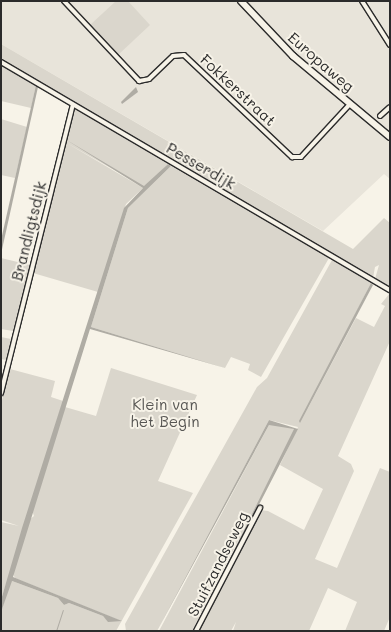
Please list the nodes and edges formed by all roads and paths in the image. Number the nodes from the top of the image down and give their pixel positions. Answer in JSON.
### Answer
{"nodes":[{"id":1,"x":64,"y":1,"type":"edge"},
{"id":2,"x":241,"y":1,"type":"edge"},
{"id":3,"x":362,"y":1,"type":"edge"},
{"id":4,"x":390,"y":45,"type":"edge"},
{"id":5,"x":1,"y":62,"type":"edge"},
{"id":6,"x":73,"y":104,"type":"junction"},
{"id":7,"x":350,"y":104,"type":"junction"},
{"id":8,"x":390,"y":107,"type":"edge"},
{"id":9,"x":380,"y":116,"type":"dead end"},
{"id":10,"x":390,"y":137,"type":"edge"},
{"id":11,"x":390,"y":290,"type":"edge"},
{"id":12,"x":1,"y":392,"type":"edge"},
{"id":13,"x":260,"y":508,"type":"dead end"},
{"id":14,"x":196,"y":631,"type":"edge"}],
"edges":[{"from":1,"to":7,"type":"street","name":"Fokkerstraat"},
{"from":2,"to":7,"type":"main road","name":"Europaweg"},
{"from":3,"to":4,"type":"street"},
{"from":5,"to":6,"type":"street","name":"Pesserdijk"},
{"from":6,"to":11,"type":"street","name":"Pesserdijk"},
{"from":6,"to":12,"type":"street","name":"Brandligtsdijk"},
{"from":7,"to":10,"type":"main road","name":"Europaweg"},
{"from":8,"to":9,"type":"street"},
{"from":13,"to":14,"type":"street","name":"Stuifzandseweg"}]}
